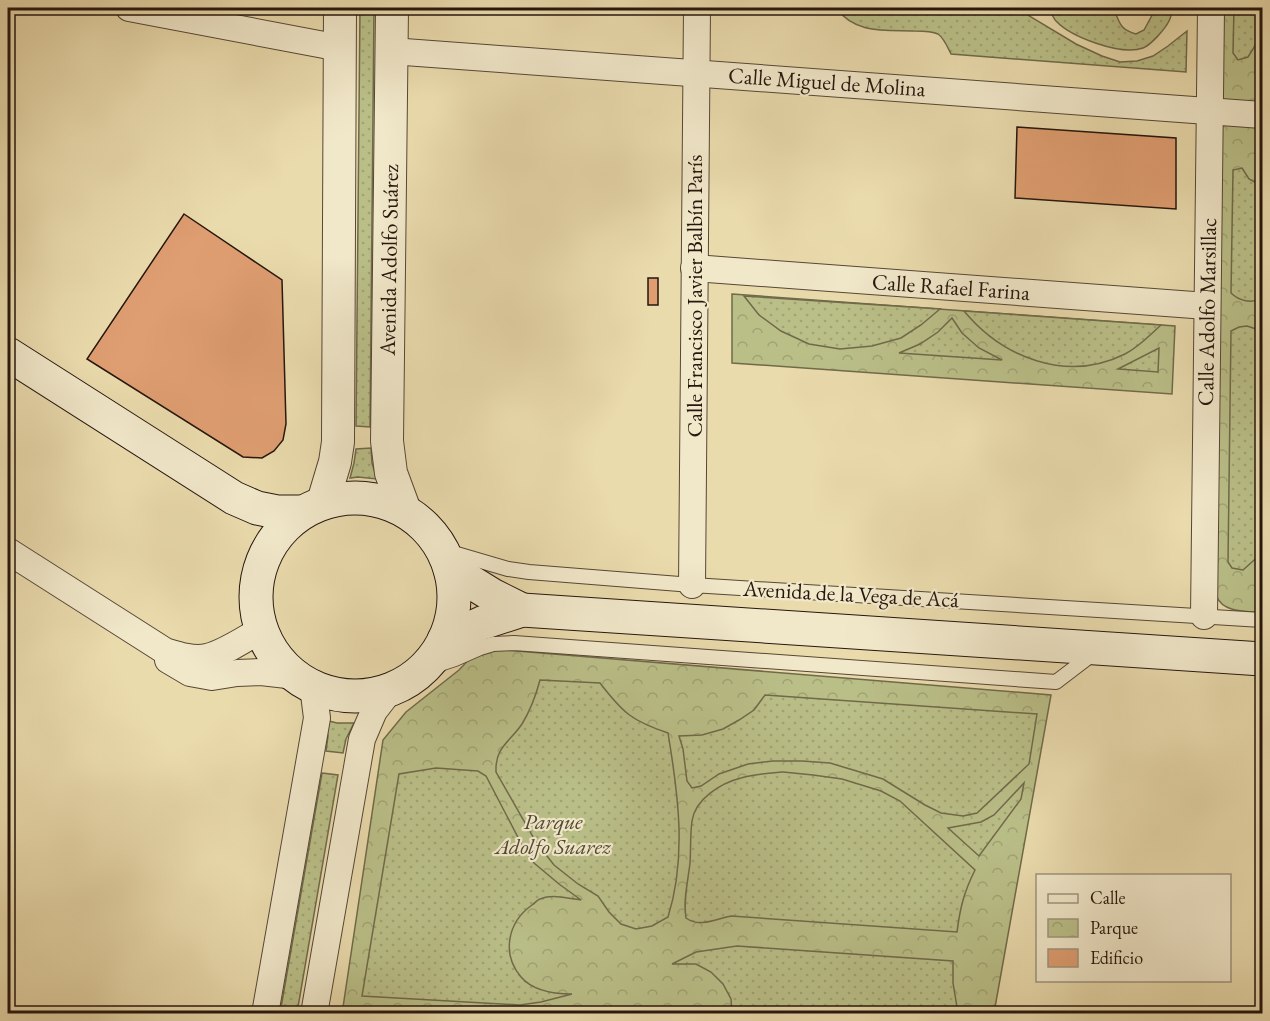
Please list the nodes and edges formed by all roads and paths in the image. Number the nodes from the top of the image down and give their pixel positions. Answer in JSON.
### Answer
{"nodes":[{"id":1,"x":129,"y":8,"type":"edge"},
{"id":2,"x":340,"y":8,"type":"edge"},
{"id":3,"x":392,"y":8,"type":"edge"},
{"id":4,"x":696,"y":8,"type":"edge"},
{"id":5,"x":1211,"y":8,"type":"edge"},
{"id":6,"x":340,"y":48,"type":"junction"},
{"id":7,"x":392,"y":51,"type":"junction"},
{"id":8,"x":696,"y":72,"type":"junction"},
{"id":9,"x":1210,"y":111,"type":"junction"},
{"id":10,"x":1263,"y":114,"type":"edge"},
{"id":11,"x":694,"y":268,"type":"junction"},
{"id":12,"x":1207,"y":306,"type":"junction"},
{"id":13,"x":8,"y":354,"type":"edge"},
{"id":14,"x":234,"y":498,"type":"junction"},
{"id":15,"x":313,"y":507,"type":"junction"},
{"id":16,"x":405,"y":510,"type":"junction"},
{"id":17,"x":8,"y":551,"type":"edge"},
{"id":18,"x":447,"y":560,"type":"junction"},
{"id":19,"x":262,"y":564,"type":"junction"},
{"id":20,"x":692,"y":585,"type":"junction"},
{"id":21,"x":522,"y":610,"type":"junction"},
{"id":22,"x":1204,"y":616,"type":"junction"},
{"id":23,"x":1263,"y":620,"type":"edge"},
{"id":24,"x":262,"y":629,"type":"junction"},
{"id":25,"x":444,"y":640,"type":"junction"},
{"id":26,"x":1099,"y":649,"type":"junction"},
{"id":27,"x":165,"y":651,"type":"junction"},
{"id":28,"x":1263,"y":659,"type":"edge"},
{"id":29,"x":422,"y":670,"type":"junction"},
{"id":30,"x":304,"y":681,"type":"junction"},
{"id":31,"x":391,"y":689,"type":"junction"},
{"id":32,"x":264,"y":1014,"type":"edge"},
{"id":33,"x":314,"y":1014,"type":"edge"}],
"edges":[{"from":1,"to":6,"type":"street"},
{"from":2,"to":6,"type":"street"},
{"from":3,"to":7,"type":"street","name":"Avenida Adolfo Suárez"},
{"from":4,"to":8,"type":"street","name":"Calle Francisco Javier Balbín París"},
{"from":5,"to":9,"type":"street","name":"Calle Adolfo Marsillac"},
{"from":6,"to":15,"type":"street"},
{"from":7,"to":8,"type":"street","name":"Calle Miguel de Molina"},
{"from":7,"to":16,"type":"street","name":"Avenida Adolfo Suárez"},
{"from":8,"to":9,"type":"street","name":"Calle Miguel de Molina"},
{"from":8,"to":11,"type":"street","name":"Calle Francisco Javier Balbín París"},
{"from":9,"to":10,"type":"street","name":"Calle Miguel de Molina"},
{"from":9,"to":12,"type":"street","name":"Calle Adolfo Marsillac"},
{"from":11,"to":12,"type":"street","name":"Calle Rafael Farina"},
{"from":11,"to":20,"type":"street","name":"Calle Francisco Javier Balbín París"},
{"from":12,"to":22,"type":"street","name":"Calle Adolfo Marsillac"},
{"from":13,"to":14,"type":"main road"},
{"from":14,"to":15,"type":"main road"},
{"from":14,"to":19,"type":"main road"},
{"from":15,"to":16,"type":"main road"},
{"from":15,"to":19,"type":"main road"},
{"from":16,"to":18,"type":"main road"},
{"from":17,"to":27,"type":"street"},
{"from":18,"to":20,"type":"lane","name":"Avenida de la Vega de Acá"},
{"from":18,"to":21,"type":"main road","name":"Avenida de la Vega de Acá"},
{"from":18,"to":25,"type":"main road"},
{"from":19,"to":24,"type":"main road"},
{"from":20,"to":22,"type":"lane","name":"Avenida de la Vega de Acá"},
{"from":21,"to":25,"type":"main road","name":"Avenida de la Vega de Acá"},
{"from":21,"to":26,"type":"main road","name":"Avenida de la Vega de Acá"},
{"from":22,"to":23,"type":"lane","name":"Avenida de la Vega de Acá"},
{"from":24,"to":27,"type":"street"},
{"from":24,"to":30,"type":"main road"},
{"from":25,"to":29,"type":"main road"},
{"from":26,"to":28,"type":"main road","name":"Avenida de la Vega de Acá"},
{"from":26,"to":29,"type":"lane"},
{"from":27,"to":30,"type":"street"},
{"from":29,"to":31,"type":"main road"},
{"from":30,"to":31,"type":"main road"},
{"from":30,"to":32,"type":"street"},
{"from":31,"to":33,"type":"street"}]}
